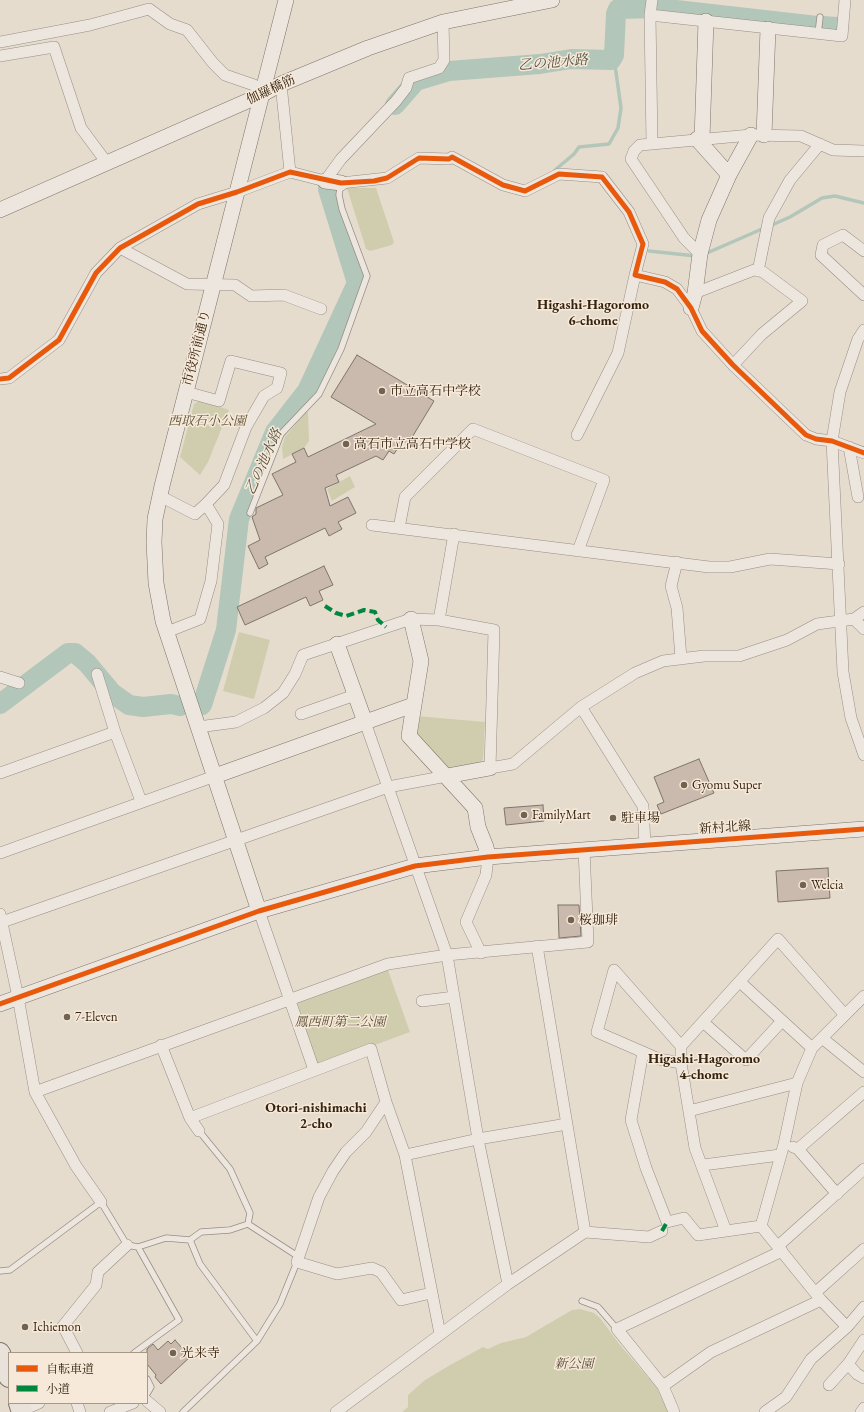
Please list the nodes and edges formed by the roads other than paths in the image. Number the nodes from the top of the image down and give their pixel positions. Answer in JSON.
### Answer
{"nodes":[{"id":1,"x":286,"y":0,"type":"edge"},
{"id":2,"x":552,"y":0,"type":"edge"},
{"id":3,"x":845,"y":0,"type":"edge"},
{"id":4,"x":134,"y":5,"type":"edge"},
{"id":5,"x":651,"y":8,"type":"edge"},
{"id":6,"x":820,"y":17,"type":"dead end"},
{"id":7,"x":706,"y":21,"type":"junction"},
{"id":8,"x":443,"y":22,"type":"junction"},
{"id":9,"x":768,"y":29,"type":"junction"},
{"id":10,"x":819,"y":29,"type":"junction"},
{"id":11,"x":0,"y":42,"type":"edge"},
{"id":12,"x":0,"y":56,"type":"edge"},
{"id":13,"x":281,"y":84,"type":"junction"},
{"id":14,"x":261,"y":95,"type":"junction"},
{"id":15,"x":757,"y":135,"type":"junction"},
{"id":16,"x":699,"y":139,"type":"junction"},
{"id":17,"x":652,"y":144,"type":"junction"},
{"id":18,"x":820,"y":144,"type":"junction"},
{"id":19,"x":864,"y":151,"type":"edge"},
{"id":20,"x":107,"y":162,"type":"junction"},
{"id":21,"x":290,"y":172,"type":"junction"},
{"id":22,"x":729,"y":175,"type":"junction"},
{"id":23,"x":325,"y":181,"type":"junction"},
{"id":24,"x":341,"y":184,"type":"junction"},
{"id":25,"x":237,"y":192,"type":"junction"},
{"id":26,"x":0,"y":210,"type":"edge"},
{"id":27,"x":120,"y":248,"type":"junction"},
{"id":28,"x":864,"y":251,"type":"edge"},
{"id":29,"x":700,"y":255,"type":"junction"},
{"id":30,"x":758,"y":271,"type":"junction"},
{"id":31,"x":635,"y":275,"type":"junction"},
{"id":32,"x":214,"y":284,"type":"junction"},
{"id":33,"x":695,"y":293,"type":"junction"},
{"id":34,"x":864,"y":295,"type":"edge"},
{"id":35,"x":692,"y":308,"type":"junction"},
{"id":36,"x":321,"y":309,"type":"dead end"},
{"id":37,"x":864,"y":330,"type":"edge"},
{"id":38,"x":733,"y":365,"type":"junction"},
{"id":39,"x":0,"y":379,"type":"edge"},
{"id":40,"x":186,"y":392,"type":"junction"},
{"id":41,"x":577,"y":435,"type":"dead end"},
{"id":42,"x":832,"y":441,"type":"junction"},
{"id":43,"x":849,"y":447,"type":"junction"},
{"id":44,"x":864,"y":453,"type":"edge"},
{"id":45,"x":160,"y":496,"type":"junction"},
{"id":46,"x":858,"y":497,"type":"dead end"},
{"id":47,"x":206,"y":504,"type":"junction"},
{"id":48,"x":250,"y":513,"type":"dead end"},
{"id":49,"x":372,"y":525,"type":"dead end"},
{"id":50,"x":399,"y":528,"type":"junction"},
{"id":51,"x":454,"y":534,"type":"junction"},
{"id":52,"x":578,"y":551,"type":"junction"},
{"id":53,"x":677,"y":562,"type":"junction"},
{"id":54,"x":839,"y":564,"type":"junction"},
{"id":55,"x":864,"y":612,"type":"edge"},
{"id":56,"x":411,"y":619,"type":"junction"},
{"id":57,"x":854,"y":619,"type":"junction"},
{"id":58,"x":439,"y":620,"type":"junction"},
{"id":59,"x":841,"y":621,"type":"junction"},
{"id":60,"x":864,"y":629,"type":"edge"},
{"id":61,"x":167,"y":632,"type":"junction"},
{"id":62,"x":337,"y":644,"type":"junction"},
{"id":63,"x":681,"y":658,"type":"junction"},
{"id":64,"x":97,"y":674,"type":"dead end"},
{"id":65,"x":0,"y":678,"type":"edge"},
{"id":66,"x":19,"y":683,"type":"dead end"},
{"id":67,"x":355,"y":695,"type":"junction"},
{"id":68,"x":414,"y":705,"type":"junction"},
{"id":69,"x":581,"y":707,"type":"junction"},
{"id":70,"x":301,"y":714,"type":"dead end"},
{"id":71,"x":365,"y":722,"type":"junction"},
{"id":72,"x":198,"y":727,"type":"junction"},
{"id":73,"x":115,"y":732,"type":"junction"},
{"id":74,"x":864,"y":755,"type":"edge"},
{"id":75,"x":490,"y":768,"type":"junction"},
{"id":76,"x":0,"y":774,"type":"edge"},
{"id":77,"x":215,"y":776,"type":"junction"},
{"id":78,"x":447,"y":776,"type":"junction"},
{"id":79,"x":388,"y":787,"type":"junction"},
{"id":80,"x":141,"y":801,"type":"junction"},
{"id":81,"x":864,"y":829,"type":"edge"},
{"id":82,"x":235,"y":840,"type":"junction"},
{"id":83,"x":645,"y":845,"type":"junction"},
{"id":84,"x":586,"y":849,"type":"junction"},
{"id":85,"x":0,"y":853,"type":"edge"},
{"id":86,"x":488,"y":857,"type":"junction"},
{"id":87,"x":415,"y":866,"type":"junction"},
{"id":88,"x":259,"y":911,"type":"junction"},
{"id":89,"x":1,"y":918,"type":"edge"},
{"id":90,"x":537,"y":946,"type":"junction"},
{"id":91,"x":481,"y":953,"type":"junction"},
{"id":92,"x":447,"y":955,"type":"junction"},
{"id":93,"x":740,"y":982,"type":"junction"},
{"id":94,"x":18,"y":997,"type":"junction"},
{"id":95,"x":454,"y":997,"type":"junction"},
{"id":96,"x":863,"y":999,"type":"edge"},
{"id":97,"x":289,"y":1000,"type":"junction"},
{"id":98,"x":422,"y":1001,"type":"dead end"},
{"id":99,"x":0,"y":1004,"type":"edge"},
{"id":100,"x":846,"y":1015,"type":"junction"},
{"id":101,"x":782,"y":1021,"type":"junction"},
{"id":102,"x":703,"y":1022,"type":"junction"},
{"id":103,"x":822,"y":1038,"type":"junction"},
{"id":104,"x":161,"y":1045,"type":"junction"},
{"id":105,"x":681,"y":1046,"type":"junction"},
{"id":106,"x":812,"y":1048,"type":"junction"},
{"id":107,"x":643,"y":1052,"type":"junction"},
{"id":108,"x":681,"y":1063,"type":"junction"},
{"id":109,"x":863,"y":1068,"type":"edge"},
{"id":110,"x":314,"y":1070,"type":"junction"},
{"id":111,"x":797,"y":1083,"type":"junction"},
{"id":112,"x":35,"y":1092,"type":"junction"},
{"id":113,"x":864,"y":1092,"type":"edge"},
{"id":114,"x":386,"y":1102,"type":"junction"},
{"id":115,"x":689,"y":1111,"type":"junction"},
{"id":116,"x":190,"y":1118,"type":"junction"},
{"id":117,"x":567,"y":1124,"type":"junction"},
{"id":118,"x":199,"y":1131,"type":"joint"},
{"id":119,"x":478,"y":1139,"type":"junction"},
{"id":120,"x":784,"y":1144,"type":"junction"},
{"id":121,"x":798,"y":1149,"type":"junction"},
{"id":122,"x":405,"y":1155,"type":"junction"},
{"id":123,"x":780,"y":1155,"type":"junction"},
{"id":124,"x":703,"y":1165,"type":"junction"},
{"id":125,"x":864,"y":1169,"type":"edge"},
{"id":126,"x":837,"y":1194,"type":"junction"},
{"id":127,"x":101,"y":1202,"type":"junction"},
{"id":128,"x":248,"y":1224,"type":"junction"},
{"id":129,"x":760,"y":1226,"type":"junction"},
{"id":130,"x":662,"y":1231,"type":"dead end"},
{"id":131,"x":726,"y":1231,"type":"junction"},
{"id":132,"x":585,"y":1232,"type":"junction"},
{"id":133,"x":190,"y":1240,"type":"junction"},
{"id":134,"x":132,"y":1246,"type":"junction"},
{"id":135,"x":780,"y":1248,"type":"junction"},
{"id":136,"x":864,"y":1248,"type":"edge"},
{"id":137,"x":298,"y":1260,"type":"junction"},
{"id":138,"x":0,"y":1271,"type":"edge"},
{"id":139,"x":508,"y":1284,"type":"junction"},
{"id":140,"x":431,"y":1293,"type":"junction"},
{"id":141,"x":818,"y":1296,"type":"junction"},
{"id":142,"x":582,"y":1301,"type":"dead end"},
{"id":143,"x":864,"y":1307,"type":"edge"},
{"id":144,"x":847,"y":1327,"type":"junction"},
{"id":145,"x":617,"y":1328,"type":"junction"},
{"id":146,"x":440,"y":1334,"type":"junction"},
{"id":147,"x":864,"y":1340,"type":"edge"},
{"id":148,"x":257,"y":1341,"type":"junction"},
{"id":149,"x":0,"y":1352,"type":"edge"},
{"id":150,"x":76,"y":1352,"type":"edge"},
{"id":151,"x":135,"y":1352,"type":"edge"},
{"id":152,"x":848,"y":1364,"type":"junction"},
{"id":153,"x":8,"y":1374,"type":"edge"},
{"id":154,"x":864,"y":1378,"type":"edge"},
{"id":155,"x":148,"y":1381,"type":"edge"},
{"id":156,"x":829,"y":1385,"type":"dead end"},
{"id":157,"x":663,"y":1386,"type":"junction"},
{"id":158,"x":148,"y":1392,"type":"edge"},
{"id":159,"x":148,"y":1402,"type":"edge"},
{"id":160,"x":130,"y":1404,"type":"edge"},
{"id":161,"x":864,"y":1408,"type":"edge"},
{"id":162,"x":110,"y":1412,"type":"edge"},
{"id":163,"x":160,"y":1412,"type":"edge"},
{"id":164,"x":183,"y":1412,"type":"edge"},
{"id":165,"x":336,"y":1412,"type":"edge"},
{"id":166,"x":674,"y":1412,"type":"edge"},
{"id":167,"x":765,"y":1412,"type":"edge"},
{"id":168,"x":861,"y":1412,"type":"edge"}],
"edges":[{"from":1,"to":14,"type":"street","name":"市役所前通り"},
{"from":2,"to":8,"type":"street","name":"伽羅橋筋"},
{"from":3,"to":10,"type":"street"},
{"from":4,"to":11,"type":"street"},
{"from":4,"to":14,"type":"street"},
{"from":5,"to":7,"type":"street"},
{"from":5,"to":17,"type":"street"},
{"from":6,"to":10,"type":"lane"},
{"from":7,"to":9,"type":"street"},
{"from":7,"to":16,"type":"street"},
{"from":8,"to":13,"type":"street","name":"伽羅橋筋"},
{"from":8,"to":23,"type":"street"},
{"from":9,"to":10,"type":"street"},
{"from":9,"to":15,"type":"street"},
{"from":12,"to":20,"type":"street"},
{"from":13,"to":14,"type":"street","name":"伽羅橋筋"},
{"from":13,"to":21,"type":"street"},
{"from":14,"to":20,"type":"street","name":"伽羅橋筋"},
{"from":14,"to":25,"type":"street","name":"市役所前通り"},
{"from":15,"to":16,"type":"street"},
{"from":15,"to":18,"type":"street"},
{"from":15,"to":22,"type":"street"},
{"from":16,"to":17,"type":"street"},
{"from":16,"to":22,"type":"street"},
{"from":17,"to":29,"type":"street"},
{"from":18,"to":19,"type":"street"},
{"from":18,"to":30,"type":"street"},
{"from":20,"to":26,"type":"street","name":"伽羅橋筋"},
{"from":21,"to":23,"type":"street"},
{"from":21,"to":25,"type":"street"},
{"from":22,"to":29,"type":"street"},
{"from":23,"to":24,"type":"street"},
{"from":24,"to":31,"type":"street"},
{"from":24,"to":48,"type":"lane"},
{"from":25,"to":27,"type":"street"},
{"from":25,"to":32,"type":"street","name":"市役所前通り"},
{"from":27,"to":32,"type":"street"},
{"from":27,"to":39,"type":"street"},
{"from":28,"to":34,"type":"street"},
{"from":29,"to":33,"type":"street"},
{"from":30,"to":33,"type":"street"},
{"from":30,"to":38,"type":"street"},
{"from":31,"to":35,"type":"street"},
{"from":31,"to":41,"type":"street"},
{"from":32,"to":36,"type":"street"},
{"from":32,"to":40,"type":"street","name":"市役所前通り"},
{"from":33,"to":35,"type":"street"},
{"from":35,"to":38,"type":"street"},
{"from":37,"to":42,"type":"street"},
{"from":38,"to":42,"type":"street"},
{"from":40,"to":45,"type":"street","name":"市役所前通り"},
{"from":40,"to":47,"type":"street"},
{"from":42,"to":43,"type":"street"},
{"from":42,"to":54,"type":"street"},
{"from":43,"to":44,"type":"street"},
{"from":43,"to":46,"type":"street"},
{"from":45,"to":47,"type":"street"},
{"from":45,"to":61,"type":"street","name":"市役所前通り"},
{"from":47,"to":61,"type":"street"},
{"from":49,"to":50,"type":"street"},
{"from":50,"to":51,"type":"street"},
{"from":50,"to":52,"type":"street"},
{"from":51,"to":52,"type":"street"},
{"from":51,"to":58,"type":"street"},
{"from":52,"to":53,"type":"street"},
{"from":53,"to":54,"type":"street"},
{"from":53,"to":63,"type":"street"},
{"from":54,"to":59,"type":"street"},
{"from":55,"to":57,"type":"street"},
{"from":56,"to":58,"type":"street"},
{"from":56,"to":62,"type":"street"},
{"from":56,"to":68,"type":"street"},
{"from":57,"to":59,"type":"street"},
{"from":57,"to":60,"type":"street"},
{"from":58,"to":75,"type":"street"},
{"from":59,"to":63,"type":"street"},
{"from":59,"to":74,"type":"street"},
{"from":61,"to":72,"type":"street","name":"市役所前通り"},
{"from":62,"to":67,"type":"street"},
{"from":62,"to":72,"type":"street"},
{"from":63,"to":69,"type":"street"},
{"from":64,"to":73,"type":"street"},
{"from":65,"to":66,"type":"street"},
{"from":67,"to":70,"type":"street"},
{"from":67,"to":71,"type":"street"},
{"from":68,"to":71,"type":"street"},
{"from":68,"to":78,"type":"street"},
{"from":69,"to":75,"type":"street"},
{"from":69,"to":83,"type":"street"},
{"from":71,"to":77,"type":"street"},
{"from":71,"to":79,"type":"street"},
{"from":72,"to":77,"type":"street","name":"市役所前通り"},
{"from":73,"to":76,"type":"street"},
{"from":73,"to":80,"type":"street"},
{"from":75,"to":78,"type":"street"},
{"from":77,"to":80,"type":"street"},
{"from":77,"to":82,"type":"street","name":"市役所前通り"},
{"from":78,"to":79,"type":"street"},
{"from":78,"to":86,"type":"street"},
{"from":79,"to":82,"type":"street"},
{"from":79,"to":87,"type":"street"},
{"from":80,"to":85,"type":"street"},
{"from":81,"to":83,"type":"street","name":"新村北線"},
{"from":82,"to":88,"type":"street","name":"市役所前通り"},
{"from":82,"to":89,"type":"street"},
{"from":83,"to":84,"type":"street","name":"新村北線"},
{"from":84,"to":86,"type":"street","name":"新村北線"},
{"from":84,"to":90,"type":"street"},
{"from":86,"to":87,"type":"street","name":"新村北線"},
{"from":86,"to":91,"type":"street"},
{"from":87,"to":88,"type":"street","name":"新村北線"},
{"from":87,"to":92,"type":"street"},
{"from":88,"to":94,"type":"street","name":"新村北線"},
{"from":88,"to":97,"type":"street"},
{"from":89,"to":94,"type":"street"},
{"from":90,"to":91,"type":"street"},
{"from":90,"to":117,"type":"street"},
{"from":91,"to":92,"type":"street"},
{"from":92,"to":95,"type":"street"},
{"from":92,"to":97,"type":"street"},
{"from":93,"to":100,"type":"street"},
{"from":93,"to":101,"type":"street"},
{"from":93,"to":102,"type":"street"},
{"from":94,"to":99,"type":"street","name":"新村北線"},
{"from":94,"to":112,"type":"street"},
{"from":95,"to":98,"type":"street"},
{"from":95,"to":119,"type":"street"},
{"from":96,"to":100,"type":"street"},
{"from":97,"to":104,"type":"street"},
{"from":97,"to":110,"type":"street"},
{"from":100,"to":103,"type":"street"},
{"from":101,"to":102,"type":"street"},
{"from":101,"to":106,"type":"street"},
{"from":102,"to":105,"type":"street"},
{"from":103,"to":106,"type":"street"},
{"from":103,"to":109,"type":"street"},
{"from":104,"to":112,"type":"street"},
{"from":104,"to":116,"type":"street"},
{"from":105,"to":107,"type":"street"},
{"from":105,"to":108,"type":"street"},
{"from":106,"to":111,"type":"street"},
{"from":107,"to":108,"type":"street"},
{"from":107,"to":131,"type":"street"},
{"from":108,"to":115,"type":"street"},
{"from":110,"to":114,"type":"street"},
{"from":110,"to":116,"type":"street"},
{"from":111,"to":115,"type":"street"},
{"from":111,"to":120,"type":"street"},
{"from":112,"to":127,"type":"street"},
{"from":113,"to":121,"type":"street"},
{"from":114,"to":122,"type":"street"},
{"from":114,"to":137,"type":"street"},
{"from":115,"to":124,"type":"street"},
{"from":116,"to":118,"type":"street"},
{"from":117,"to":119,"type":"street"},
{"from":117,"to":132,"type":"street"},
{"from":118,"to":128,"type":"lane"},
{"from":119,"to":122,"type":"street"},
{"from":119,"to":139,"type":"street"},
{"from":120,"to":121,"type":"street"},
{"from":120,"to":123,"type":"street"},
{"from":121,"to":126,"type":"street"},
{"from":122,"to":140,"type":"street"},
{"from":123,"to":124,"type":"street"},
{"from":123,"to":129,"type":"street"},
{"from":124,"to":131,"type":"street"},
{"from":125,"to":126,"type":"street"},
{"from":126,"to":135,"type":"street"},
{"from":127,"to":134,"type":"lane"},
{"from":127,"to":138,"type":"lane"},
{"from":128,"to":133,"type":"lane"},
{"from":128,"to":137,"type":"lane"},
{"from":129,"to":131,"type":"street"},
{"from":129,"to":135,"type":"street"},
{"from":130,"to":132,"type":"street"},
{"from":132,"to":139,"type":"street"},
{"from":133,"to":134,"type":"lane"},
{"from":133,"to":148,"type":"lane"},
{"from":134,"to":150,"type":"street"},
{"from":134,"to":151,"type":"lane"},
{"from":135,"to":141,"type":"street"},
{"from":135,"to":145,"type":"street"},
{"from":136,"to":141,"type":"street"},
{"from":137,"to":140,"type":"street"},
{"from":137,"to":148,"type":"lane"},
{"from":139,"to":146,"type":"street"},
{"from":140,"to":146,"type":"street"},
{"from":141,"to":144,"type":"street"},
{"from":141,"to":157,"type":"street"},
{"from":142,"to":145,"type":"lane"},
{"from":143,"to":144,"type":"street"},
{"from":144,"to":167,"type":"street"},
{"from":145,"to":157,"type":"street"},
{"from":146,"to":165,"type":"street"},
{"from":147,"to":152,"type":"street"},
{"from":148,"to":164,"type":"lane"},
{"from":149,"to":153,"type":"highway"},
{"from":152,"to":154,"type":"street"},
{"from":152,"to":156,"type":"street"},
{"from":155,"to":158,"type":"lane"},
{"from":157,"to":166,"type":"street"},
{"from":159,"to":163,"type":"street"},
{"from":160,"to":162,"type":"street"},
{"from":161,"to":168,"type":"street"}]}
